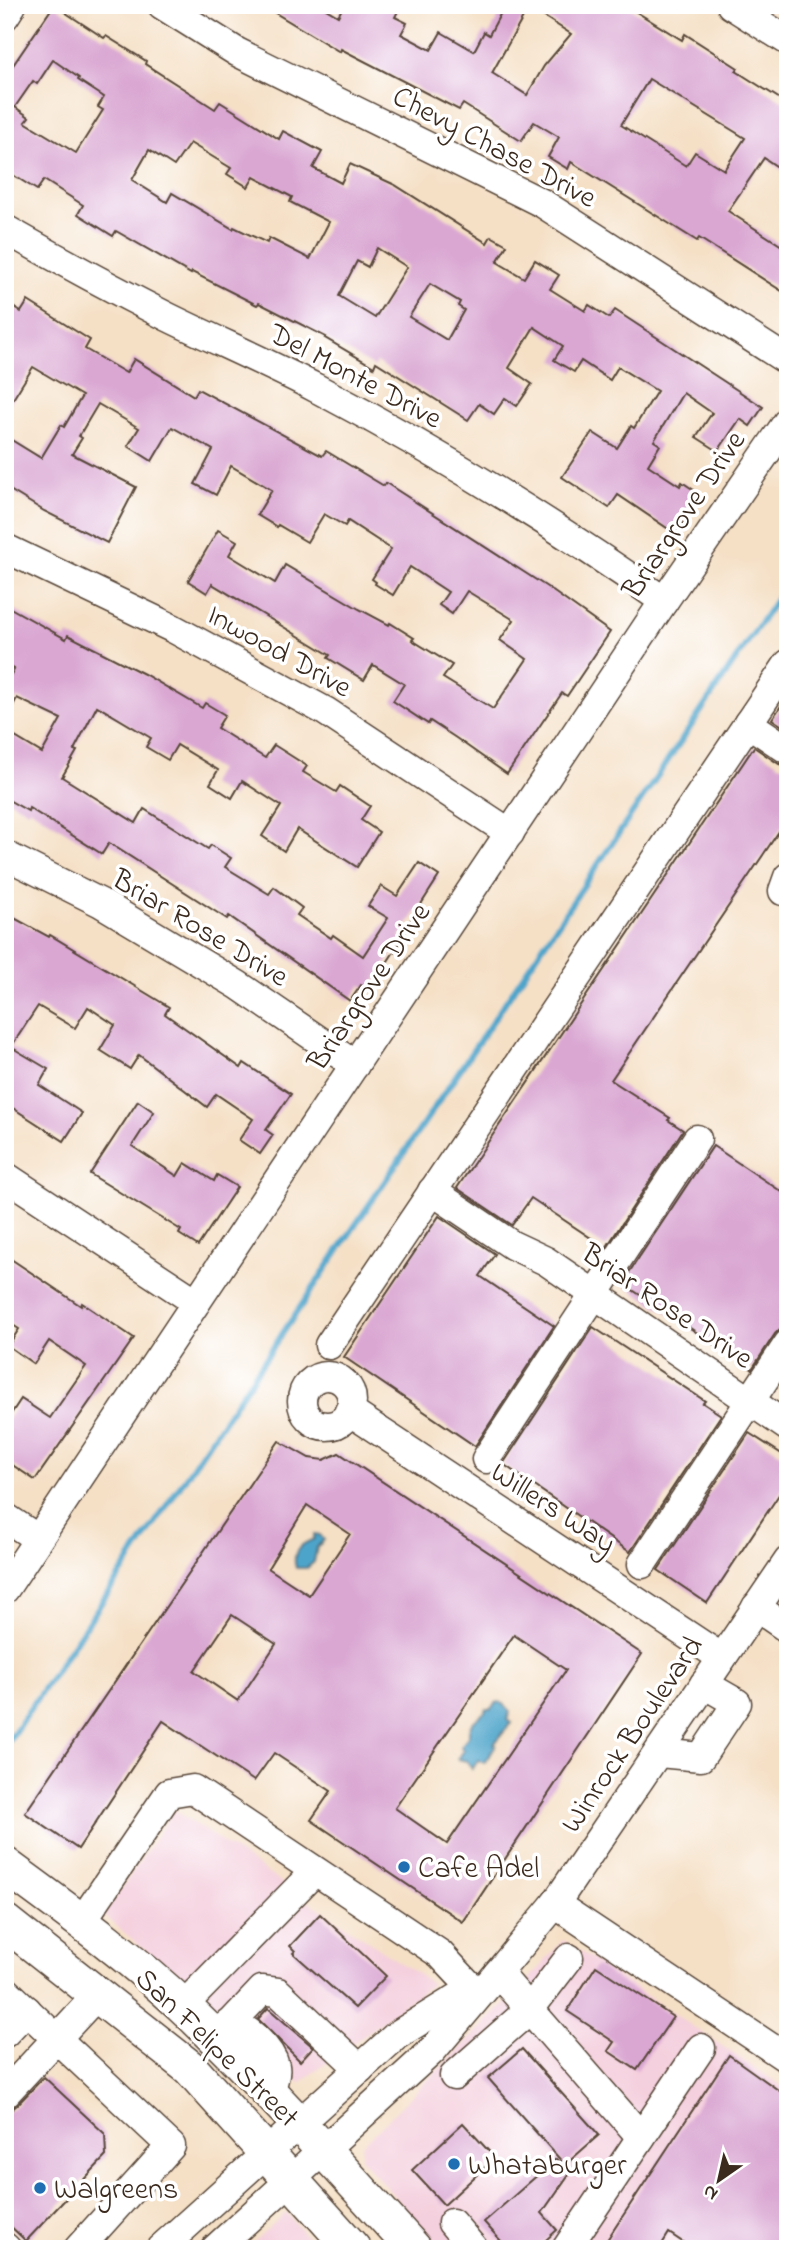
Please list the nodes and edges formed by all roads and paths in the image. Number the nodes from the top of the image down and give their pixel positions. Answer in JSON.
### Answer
{"nodes":[{"id":1,"x":12,"y":5,"type":"edge"},
{"id":2,"x":162,"y":5,"type":"edge"},
{"id":3,"x":731,"y":5,"type":"edge"},
{"id":4,"x":5,"y":16,"type":"edge"},
{"id":5,"x":788,"y":41,"type":"edge"},
{"id":6,"x":5,"y":229,"type":"edge"},
{"id":7,"x":788,"y":360,"type":"edge"},
{"id":8,"x":788,"y":421,"type":"edge"},
{"id":9,"x":5,"y":548,"type":"edge"},
{"id":10,"x":664,"y":601,"type":"junction"},
{"id":11,"x":788,"y":664,"type":"edge"},
{"id":12,"x":748,"y":723,"type":"junction"},
{"id":13,"x":788,"y":750,"type":"edge"},
{"id":14,"x":510,"y":833,"type":"junction"},
{"id":15,"x":5,"y":855,"type":"edge"},
{"id":16,"x":355,"y":1065,"type":"junction"},
{"id":17,"x":697,"y":1139,"type":"dead end"},
{"id":18,"x":5,"y":1176,"type":"edge"},
{"id":19,"x":432,"y":1191,"type":"junction"},
{"id":20,"x":595,"y":1296,"type":"junction"},
{"id":21,"x":196,"y":1302,"type":"junction"},
{"id":22,"x":788,"y":1344,"type":"edge"},
{"id":23,"x":329,"y":1345,"type":"dead end"},
{"id":24,"x":750,"y":1401,"type":"junction"},
{"id":25,"x":349,"y":1411,"type":"dead end"},
{"id":26,"x":788,"y":1426,"type":"edge"},
{"id":27,"x":486,"y":1459,"type":"dead end"},
{"id":28,"x":5,"y":1517,"type":"edge"},
{"id":29,"x":38,"y":1539,"type":"junction"},
{"id":30,"x":788,"y":1561,"type":"edge"},
{"id":31,"x":642,"y":1564,"type":"dead end"},
{"id":32,"x":5,"y":1589,"type":"edge"},
{"id":33,"x":756,"y":1607,"type":"junction"},
{"id":34,"x":788,"y":1629,"type":"edge"},
{"id":35,"x":722,"y":1658,"type":"junction"},
{"id":36,"x":704,"y":1684,"type":"junction"},
{"id":37,"x":659,"y":1753,"type":"junction"},
{"id":38,"x":5,"y":1865,"type":"edge"},
{"id":39,"x":315,"y":1871,"type":"junction"},
{"id":40,"x":555,"y":1904,"type":"junction"},
{"id":41,"x":82,"y":1921,"type":"junction"},
{"id":42,"x":6,"y":1926,"type":"edge"},
{"id":43,"x":569,"y":1958,"type":"dead end"},
{"id":44,"x":498,"y":1973,"type":"junction"},
{"id":45,"x":156,"y":1983,"type":"junction"},
{"id":46,"x":472,"y":1989,"type":"junction"},
{"id":47,"x":5,"y":1990,"type":"edge"},
{"id":48,"x":99,"y":1994,"type":"junction"},
{"id":49,"x":183,"y":2006,"type":"junction"},
{"id":50,"x":530,"y":2009,"type":"junction"},
{"id":51,"x":27,"y":2010,"type":"junction"},
{"id":52,"x":222,"y":2029,"type":"junction"},
{"id":53,"x":5,"y":2033,"type":"edge"},
{"id":54,"x":58,"y":2039,"type":"junction"},
{"id":55,"x":701,"y":2048,"type":"dead end"},
{"id":56,"x":788,"y":2059,"type":"edge"},
{"id":57,"x":360,"y":2068,"type":"junction"},
{"id":58,"x":454,"y":2076,"type":"dead end"},
{"id":59,"x":5,"y":2094,"type":"edge"},
{"id":60,"x":299,"y":2125,"type":"junction"},
{"id":61,"x":642,"y":2137,"type":"junction"},
{"id":62,"x":324,"y":2151,"type":"junction"},
{"id":63,"x":268,"y":2153,"type":"junction"},
{"id":64,"x":292,"y":2181,"type":"junction"},
{"id":65,"x":452,"y":2223,"type":"dead end"},
{"id":66,"x":78,"y":2249,"type":"edge"},
{"id":67,"x":160,"y":2249,"type":"edge"},
{"id":68,"x":215,"y":2249,"type":"edge"},
{"id":69,"x":353,"y":2249,"type":"edge"},
{"id":70,"x":414,"y":2249,"type":"edge"},
{"id":71,"x":474,"y":2249,"type":"edge"},
{"id":72,"x":566,"y":2249,"type":"edge"}],
"edges":[{"from":1,"to":4,"type":"street"},
{"from":2,"to":7,"type":"street","name":"Chevy Chase Drive"},
{"from":3,"to":5,"type":"street"},
{"from":6,"to":10,"type":"street","name":"Del Monte Drive"},
{"from":8,"to":10,"type":"street","name":"Briargrove Drive"},
{"from":9,"to":14,"type":"street","name":"Inwood Drive"},
{"from":10,"to":14,"type":"street","name":"Briargrove Drive"},
{"from":11,"to":12,"type":"street"},
{"from":12,"to":13,"type":"street"},
{"from":12,"to":19,"type":"street"},
{"from":14,"to":16,"type":"street","name":"Briargrove Drive"},
{"from":15,"to":16,"type":"street","name":"Briar Rose Drive"},
{"from":16,"to":21,"type":"street","name":"Briargrove Drive"},
{"from":17,"to":20,"type":"street"},
{"from":18,"to":21,"type":"street"},
{"from":19,"to":20,"type":"street","name":"Briar Rose Drive"},
{"from":19,"to":23,"type":"street"},
{"from":20,"to":24,"type":"street","name":"Briar Rose Drive"},
{"from":20,"to":27,"type":"street"},
{"from":21,"to":29,"type":"street","name":"Briargrove Drive"},
{"from":22,"to":24,"type":"street"},
{"from":24,"to":26,"type":"street","name":"Briar Rose Drive"},
{"from":24,"to":31,"type":"street"},
{"from":25,"to":35,"type":"street","name":"Willers Way"},
{"from":28,"to":29,"type":"street"},
{"from":29,"to":32,"type":"street","name":"Briargrove Drive"},
{"from":30,"to":33,"type":"street","name":"Winrock Boulevard"},
{"from":33,"to":34,"type":"street"},
{"from":33,"to":35,"type":"street","name":"Winrock Boulevard"},
{"from":35,"to":36,"type":"street","name":"Winrock Boulevard"},
{"from":36,"to":37,"type":"street","name":"Winrock Boulevard"},
{"from":36,"to":37,"type":"street"},
{"from":37,"to":40,"type":"street","name":"Winrock Boulevard"},
{"from":38,"to":41,"type":"main road","name":"San Felipe Street"},
{"from":39,"to":41,"type":"street"},
{"from":39,"to":46,"type":"street"},
{"from":39,"to":49,"type":"street"},
{"from":40,"to":44,"type":"street","name":"Winrock Boulevard"},
{"from":40,"to":56,"type":"street"},
{"from":41,"to":45,"type":"main road","name":"San Felipe Street"},
{"from":42,"to":45,"type":"main road"},
{"from":42,"to":48,"type":"main road","name":"San Felipe Street"},
{"from":43,"to":50,"type":"street"},
{"from":44,"to":46,"type":"street","name":"Winrock Boulevard"},
{"from":44,"to":50,"type":"street"},
{"from":44,"to":62,"type":"street","name":"Winrock Boulevard"},
{"from":45,"to":49,"type":"main road","name":"San Felipe Street"},
{"from":46,"to":57,"type":"street","name":"Winrock Boulevard"},
{"from":47,"to":51,"type":"street"},
{"from":48,"to":54,"type":"street"},
{"from":48,"to":63,"type":"main road","name":"San Felipe Street"},
{"from":49,"to":52,"type":"main road","name":"San Felipe Street"},
{"from":50,"to":58,"type":"street"},
{"from":50,"to":61,"type":"street"},
{"from":51,"to":53,"type":"street"},
{"from":51,"to":54,"type":"street"},
{"from":52,"to":57,"type":"street"},
{"from":52,"to":60,"type":"main road","name":"San Felipe Street"},
{"from":54,"to":59,"type":"street"},
{"from":54,"to":66,"type":"street"},
{"from":55,"to":61,"type":"street"},
{"from":57,"to":60,"type":"street","name":"Winrock Boulevard"},
{"from":60,"to":62,"type":"main road","name":"San Felipe Street"},
{"from":60,"to":63,"type":"street","name":"Winrock Boulevard"},
{"from":61,"to":72,"type":"street"},
{"from":62,"to":64,"type":"street","name":"Winrock Boulevard"},
{"from":62,"to":70,"type":"main road","name":"San Felipe Street"},
{"from":63,"to":64,"type":"main road","name":"San Felipe Street"},
{"from":63,"to":67,"type":"street","name":"Winrock Boulevard"},
{"from":64,"to":68,"type":"street","name":"Winrock Boulevard"},
{"from":64,"to":69,"type":"main road","name":"San Felipe Street"},
{"from":65,"to":71,"type":"street"}]}
